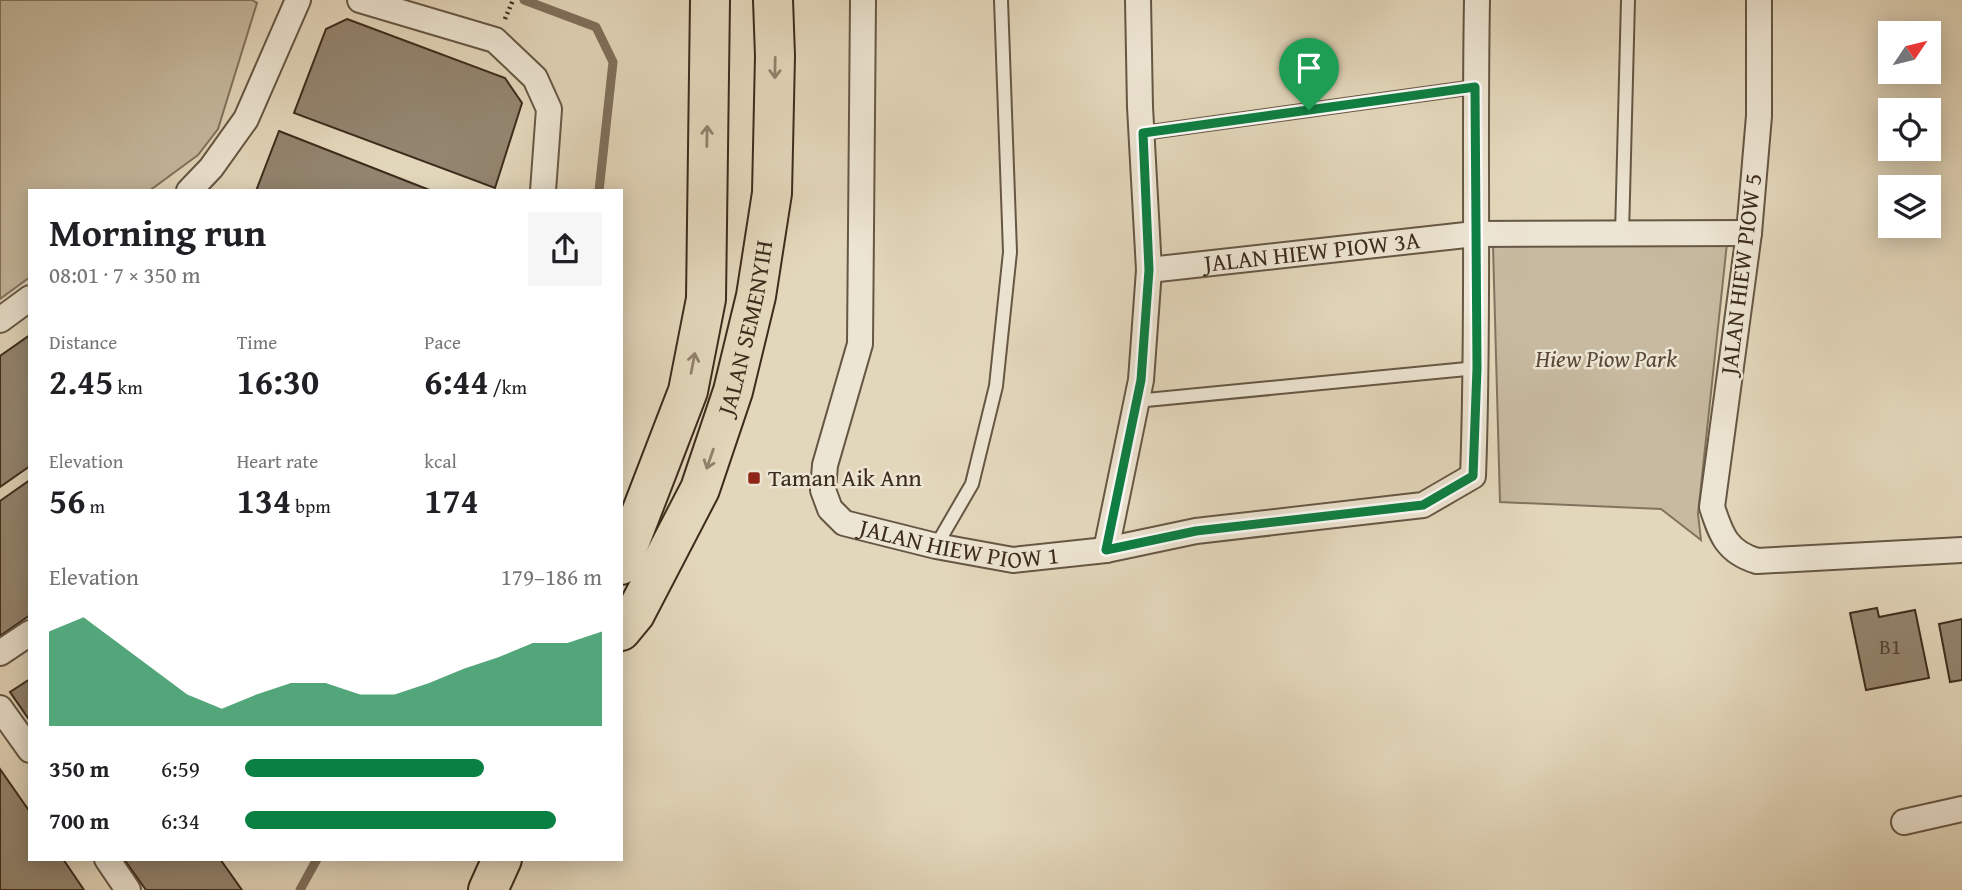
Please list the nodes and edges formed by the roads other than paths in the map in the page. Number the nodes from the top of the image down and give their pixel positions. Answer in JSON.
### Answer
{"nodes":[{"id":1,"x":298,"y":0,"type":"edge"},
{"id":2,"x":360,"y":0,"type":"edge"},
{"id":3,"x":772,"y":0,"type":"edge"},
{"id":4,"x":863,"y":0,"type":"edge"},
{"id":5,"x":1001,"y":0,"type":"edge"},
{"id":6,"x":1138,"y":0,"type":"edge"},
{"id":7,"x":1477,"y":0,"type":"edge"},
{"id":8,"x":1628,"y":0,"type":"edge"},
{"id":9,"x":1759,"y":0,"type":"edge"},
{"id":10,"x":705,"y":6,"type":"edge"},
{"id":11,"x":1475,"y":87,"type":"junction"},
{"id":12,"x":1143,"y":133,"type":"junction"},
{"id":13,"x":191,"y":189,"type":"edge"},
{"id":14,"x":543,"y":189,"type":"edge"},
{"id":15,"x":1749,"y":233,"type":"junction"},
{"id":16,"x":1475,"y":234,"type":"junction"},
{"id":17,"x":1622,"y":234,"type":"junction"},
{"id":18,"x":1149,"y":270,"type":"junction"},
{"id":19,"x":28,"y":299,"type":"edge"},
{"id":20,"x":0,"y":320,"type":"edge"},
{"id":21,"x":1477,"y":368,"type":"junction"},
{"id":22,"x":1136,"y":401,"type":"junction"},
{"id":23,"x":936,"y":546,"type":"junction"},
{"id":24,"x":1106,"y":550,"type":"junction"},
{"id":25,"x":1962,"y":550,"type":"edge"},
{"id":26,"x":623,"y":560,"type":"edge"},
{"id":27,"x":623,"y":629,"type":"edge"},
{"id":28,"x":28,"y":633,"type":"edge"},
{"id":29,"x":0,"y":653,"type":"edge"},
{"id":30,"x":3,"y":717,"type":"edge"},
{"id":31,"x":28,"y":748,"type":"edge"},
{"id":32,"x":1962,"y":809,"type":"edge"},
{"id":33,"x":1904,"y":822,"type":"dead end"},
{"id":34,"x":108,"y":861,"type":"edge"},
{"id":35,"x":501,"y":861,"type":"edge"},
{"id":36,"x":128,"y":890,"type":"edge"},
{"id":37,"x":488,"y":890,"type":"edge"}],
"edges":[{"from":1,"to":13,"type":"street"},
{"from":2,"to":14,"type":"street"},
{"from":3,"to":27,"type":"main road","name":"JALAN SEMENYIH","one_way":true},
{"from":4,"to":23,"type":"street","name":"JALAN HIEW PIOW 1"},
{"from":5,"to":23,"type":"lane"},
{"from":6,"to":12,"type":"street"},
{"from":7,"to":11,"type":"street"},
{"from":8,"to":17,"type":"lane"},
{"from":9,"to":15,"type":"street","name":"JALAN HIEW PIOW 5"},
{"from":26,"to":10,"type":"main road","name":"JALAN SEMENYIH","one_way":true},
{"from":11,"to":12,"type":"lane"},
{"from":11,"to":16,"type":"street"},
{"from":12,"to":18,"type":"street"},
{"from":15,"to":17,"type":"street","name":"JALAN HIEW PIOW 3A"},
{"from":15,"to":25,"type":"street","name":"JALAN HIEW PIOW 5"},
{"from":16,"to":17,"type":"street","name":"JALAN HIEW PIOW 3A"},
{"from":16,"to":18,"type":"street","name":"JALAN HIEW PIOW 3A"},
{"from":16,"to":21,"type":"street"},
{"from":18,"to":22,"type":"street"},
{"from":19,"to":20,"type":"street"},
{"from":21,"to":22,"type":"lane"},
{"from":21,"to":24,"type":"street","name":"JALAN HIEW PIOW 1"},
{"from":22,"to":24,"type":"street"},
{"from":23,"to":24,"type":"street","name":"JALAN HIEW PIOW 1"},
{"from":28,"to":29,"type":"street"},
{"from":30,"to":31,"type":"street"},
{"from":32,"to":33,"type":"street"},
{"from":34,"to":36,"type":"street"},
{"from":35,"to":37,"type":"main road"}]}
